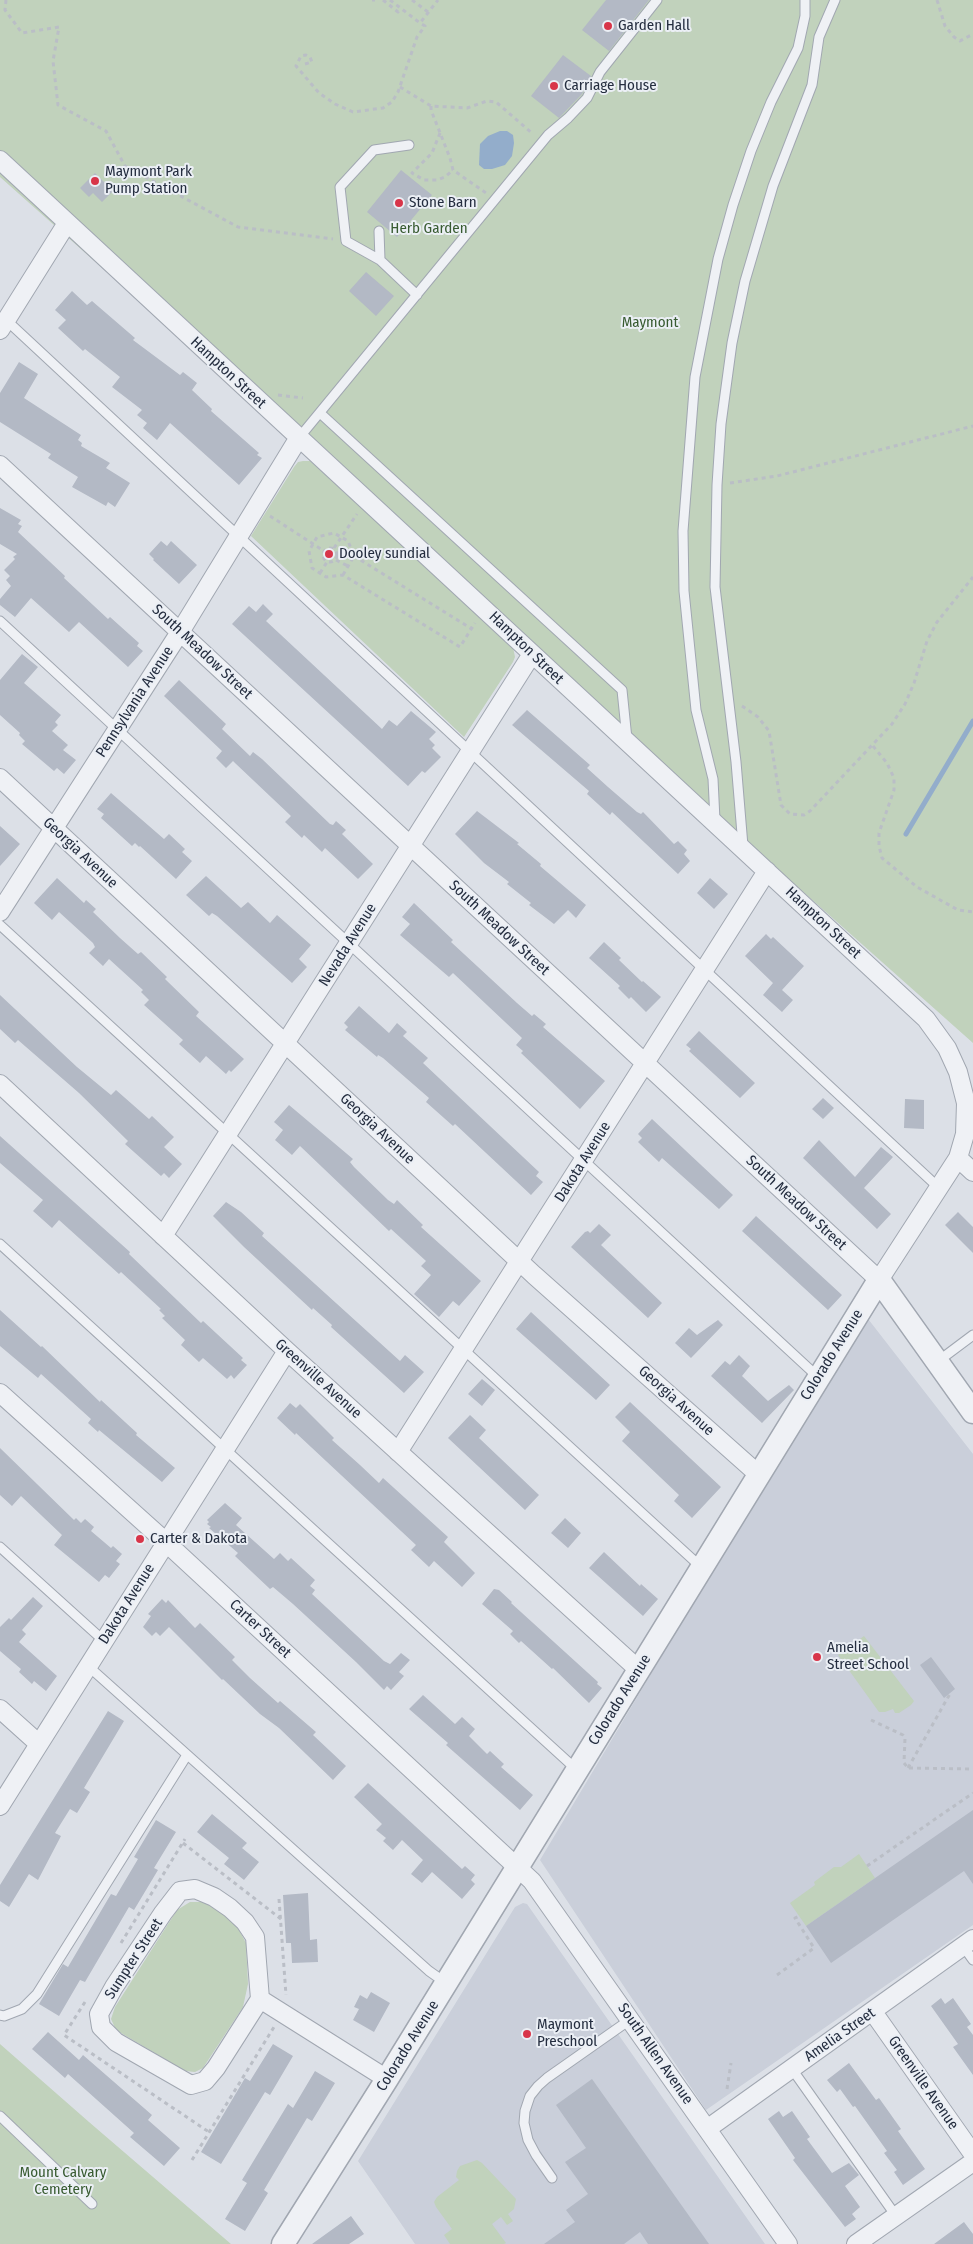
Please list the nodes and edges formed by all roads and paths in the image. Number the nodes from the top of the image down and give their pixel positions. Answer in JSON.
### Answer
{"nodes":[{"id":1,"x":6,"y":0,"type":"edge"},
{"id":2,"x":383,"y":0,"type":"edge"},
{"id":3,"x":390,"y":0,"type":"edge"},
{"id":4,"x":438,"y":0,"type":"edge"},
{"id":5,"x":658,"y":0,"type":"edge"},
{"id":6,"x":805,"y":0,"type":"edge"},
{"id":7,"x":835,"y":0,"type":"edge"},
{"id":8,"x":937,"y":0,"type":"edge"},
{"id":9,"x":415,"y":1,"type":"edge"},
{"id":10,"x":400,"y":8,"type":"junction"},
{"id":11,"x":428,"y":12,"type":"junction"},
{"id":12,"x":420,"y":23,"type":"junction"},
{"id":13,"x":973,"y":34,"type":"edge"},
{"id":14,"x":305,"y":64,"type":"dead end"},
{"id":15,"x":400,"y":87,"type":"junction"},
{"id":16,"x":431,"y":106,"type":"junction"},
{"id":17,"x":440,"y":132,"type":"junction"},
{"id":18,"x":543,"y":141,"type":"junction"},
{"id":19,"x":409,"y":145,"type":"dead end"},
{"id":20,"x":0,"y":160,"type":"edge"},
{"id":21,"x":453,"y":170,"type":"junction"},
{"id":22,"x":495,"y":199,"type":"junction"},
{"id":23,"x":67,"y":223,"type":"junction"},
{"id":24,"x":378,"y":231,"type":"dead end"},
{"id":25,"x":346,"y":241,"type":"junction"},
{"id":26,"x":380,"y":260,"type":"junction"},
{"id":27,"x":417,"y":295,"type":"junction"},
{"id":28,"x":2,"y":322,"type":"edge"},
{"id":29,"x":277,"y":395,"type":"dead end"},
{"id":30,"x":303,"y":398,"type":"dead end"},
{"id":31,"x":320,"y":413,"type":"junction"},
{"id":32,"x":973,"y":426,"type":"edge"},
{"id":33,"x":298,"y":439,"type":"junction"},
{"id":34,"x":0,"y":465,"type":"edge"},
{"id":35,"x":716,"y":485,"type":"junction"},
{"id":36,"x":366,"y":501,"type":"junction"},
{"id":37,"x":269,"y":515,"type":"dead end"},
{"id":38,"x":238,"y":536,"type":"junction"},
{"id":39,"x":342,"y":537,"type":"junction"},
{"id":40,"x":313,"y":544,"type":"junction"},
{"id":41,"x":334,"y":548,"type":"junction"},
{"id":42,"x":324,"y":551,"type":"junction"},
{"id":43,"x":354,"y":556,"type":"junction"},
{"id":44,"x":336,"y":560,"type":"junction"},
{"id":45,"x":327,"y":562,"type":"junction"},
{"id":46,"x":348,"y":566,"type":"junction"},
{"id":47,"x":320,"y":573,"type":"junction"},
{"id":48,"x":343,"y":575,"type":"junction"},
{"id":49,"x":973,"y":576,"type":"edge"},
{"id":50,"x":0,"y":621,"type":"edge"},
{"id":51,"x":180,"y":632,"type":"junction"},
{"id":52,"x":532,"y":654,"type":"junction"},
{"id":53,"x":728,"y":699,"type":"junction"},
{"id":54,"x":117,"y":730,"type":"junction"},
{"id":55,"x":628,"y":744,"type":"junction"},
{"id":56,"x":874,"y":746,"type":"junction"},
{"id":57,"x":470,"y":752,"type":"junction"},
{"id":58,"x":0,"y":778,"type":"edge"},
{"id":59,"x":715,"y":825,"type":"junction"},
{"id":60,"x":54,"y":828,"type":"junction"},
{"id":61,"x":411,"y":846,"type":"junction"},
{"id":62,"x":744,"y":849,"type":"junction"},
{"id":63,"x":767,"y":871,"type":"junction"},
{"id":64,"x":0,"y":912,"type":"edge"},
{"id":65,"x":973,"y":912,"type":"edge"},
{"id":66,"x":0,"y":925,"type":"edge"},
{"id":67,"x":349,"y":943,"type":"junction"},
{"id":68,"x":704,"y":970,"type":"junction"},
{"id":69,"x":285,"y":1043,"type":"junction"},
{"id":70,"x":645,"y":1063,"type":"junction"},
{"id":71,"x":0,"y":1084,"type":"edge"},
{"id":72,"x":228,"y":1134,"type":"junction"},
{"id":73,"x":958,"y":1158,"type":"junction"},
{"id":74,"x":584,"y":1160,"type":"junction"},
{"id":75,"x":973,"y":1172,"type":"edge"},
{"id":76,"x":938,"y":1187,"type":"junction"},
{"id":77,"x":164,"y":1236,"type":"junction"},
{"id":78,"x":0,"y":1244,"type":"edge"},
{"id":79,"x":519,"y":1261,"type":"junction"},
{"id":80,"x":878,"y":1280,"type":"junction"},
{"id":81,"x":973,"y":1335,"type":"edge"},
{"id":82,"x":463,"y":1349,"type":"junction"},
{"id":83,"x":287,"y":1351,"type":"junction"},
{"id":84,"x":937,"y":1362,"type":"junction"},
{"id":85,"x":818,"y":1377,"type":"junction"},
{"id":86,"x":0,"y":1393,"type":"edge"},
{"id":87,"x":973,"y":1412,"type":"edge"},
{"id":88,"x":225,"y":1449,"type":"junction"},
{"id":89,"x":398,"y":1452,"type":"junction"},
{"id":90,"x":758,"y":1474,"type":"junction"},
{"id":91,"x":166,"y":1542,"type":"junction"},
{"id":92,"x":0,"y":1547,"type":"edge"},
{"id":93,"x":702,"y":1568,"type":"junction"},
{"id":94,"x":104,"y":1641,"type":"junction"},
{"id":95,"x":88,"y":1666,"type":"junction"},
{"id":96,"x":639,"y":1670,"type":"junction"},
{"id":97,"x":951,"y":1692,"type":"dead end"},
{"id":98,"x":0,"y":1709,"type":"edge"},
{"id":99,"x":871,"y":1720,"type":"dead end"},
{"id":100,"x":39,"y":1744,"type":"junction"},
{"id":101,"x":188,"y":1755,"type":"junction"},
{"id":102,"x":908,"y":1768,"type":"junction"},
{"id":103,"x":973,"y":1769,"type":"edge"},
{"id":104,"x":577,"y":1770,"type":"junction"},
{"id":105,"x":973,"y":1793,"type":"edge"},
{"id":106,"x":0,"y":1806,"type":"edge"},
{"id":107,"x":867,"y":1866,"type":"dead end"},
{"id":108,"x":518,"y":1867,"type":"junction"},
{"id":109,"x":279,"y":1899,"type":"dead end"},
{"id":110,"x":799,"y":1916,"type":"dead end"},
{"id":111,"x":281,"y":1919,"type":"junction"},
{"id":112,"x":819,"y":1945,"type":"dead end"},
{"id":113,"x":814,"y":1948,"type":"junction"},
{"id":114,"x":970,"y":1948,"type":"edge"},
{"id":115,"x":116,"y":1952,"type":"dead end"},
{"id":116,"x":777,"y":1975,"type":"dead end"},
{"id":117,"x":446,"y":1983,"type":"junction"},
{"id":118,"x":90,"y":1993,"type":"dead end"},
{"id":119,"x":286,"y":1996,"type":"dead end"},
{"id":120,"x":260,"y":1999,"type":"junction"},
{"id":121,"x":873,"y":2012,"type":"junction"},
{"id":122,"x":0,"y":2015,"type":"edge"},
{"id":123,"x":631,"y":2019,"type":"junction"},
{"id":124,"x":277,"y":2023,"type":"dead end"},
{"id":125,"x":730,"y":2063,"type":"dead end"},
{"id":126,"x":792,"y":2069,"type":"junction"},
{"id":127,"x":387,"y":2079,"type":"junction"},
{"id":128,"x":727,"y":2089,"type":"dead end"},
{"id":129,"x":0,"y":2116,"type":"edge"},
{"id":130,"x":707,"y":2128,"type":"junction"},
{"id":131,"x":209,"y":2132,"type":"junction"},
{"id":132,"x":973,"y":2154,"type":"edge"},
{"id":133,"x":192,"y":2160,"type":"dead end"},
{"id":134,"x":973,"y":2162,"type":"edge"},
{"id":135,"x":552,"y":2178,"type":"dead end"},
{"id":136,"x":92,"y":2204,"type":"dead end"},
{"id":137,"x":896,"y":2216,"type":"junction"},
{"id":138,"x":283,"y":2244,"type":"edge"},
{"id":139,"x":788,"y":2244,"type":"edge"},
{"id":140,"x":856,"y":2244,"type":"edge"}],
"edges":[{"from":1,"to":25,"type":"path"},
{"from":2,"to":10,"type":"path"},
{"from":3,"to":10,"type":"path"},
{"from":4,"to":11,"type":"path"},
{"from":5,"to":18,"type":"lane"},
{"from":6,"to":59,"type":"lane"},
{"from":7,"to":35,"type":"lane"},
{"from":8,"to":13,"type":"path"},
{"from":9,"to":11,"type":"path"},
{"from":10,"to":12,"type":"path"},
{"from":11,"to":12,"type":"path"},
{"from":12,"to":15,"type":"path"},
{"from":14,"to":15,"type":"path"},
{"from":15,"to":16,"type":"path"},
{"from":16,"to":17,"type":"path"},
{"from":16,"to":18,"type":"path"},
{"from":17,"to":21,"type":"path"},
{"from":17,"to":21,"type":"path"},
{"from":18,"to":22,"type":"lane"},
{"from":19,"to":25,"type":"lane"},
{"from":20,"to":23,"type":"street","name":"Hampton Street"},
{"from":21,"to":22,"type":"path"},
{"from":22,"to":27,"type":"lane"},
{"from":23,"to":28,"type":"street"},
{"from":23,"to":33,"type":"street","name":"Hampton Street"},
{"from":24,"to":26,"type":"lane"},
{"from":25,"to":26,"type":"lane"},
{"from":26,"to":27,"type":"lane"},
{"from":27,"to":31,"type":"lane"},
{"from":28,"to":38,"type":"lane"},
{"from":29,"to":30,"type":"path"},
{"from":31,"to":33,"type":"lane"},
{"from":31,"to":55,"type":"lane"},
{"from":32,"to":35,"type":"path"},
{"from":33,"to":36,"type":"street","name":"Hampton Street"},
{"from":33,"to":38,"type":"street","name":"Pennsylvania Avenue"},
{"from":34,"to":51,"type":"street","name":"South Meadow Street"},
{"from":35,"to":53,"type":"lane"},
{"from":36,"to":39,"type":"path"},
{"from":36,"to":52,"type":"street","name":"Hampton Street"},
{"from":37,"to":40,"type":"path"},
{"from":38,"to":51,"type":"street","name":"Pennsylvania Avenue"},
{"from":38,"to":57,"type":"lane"},
{"from":39,"to":40,"type":"path"},
{"from":39,"to":41,"type":"path"},
{"from":39,"to":43,"type":"path"},
{"from":40,"to":42,"type":"path"},
{"from":40,"to":47,"type":"path"},
{"from":41,"to":42,"type":"path"},
{"from":41,"to":44,"type":"path"},
{"from":42,"to":45,"type":"path"},
{"from":43,"to":46,"type":"path"},
{"from":43,"to":48,"type":"path"},
{"from":44,"to":45,"type":"path"},
{"from":44,"to":46,"type":"path"},
{"from":45,"to":47,"type":"path"},
{"from":46,"to":48,"type":"path"},
{"from":47,"to":48,"type":"path"},
{"from":49,"to":56,"type":"path"},
{"from":50,"to":54,"type":"lane"},
{"from":51,"to":54,"type":"street","name":"Pennsylvania Avenue"},
{"from":51,"to":61,"type":"street","name":"South Meadow Street"},
{"from":52,"to":55,"type":"street","name":"Hampton Street"},
{"from":52,"to":57,"type":"street","name":"Nevada Avenue"},
{"from":53,"to":56,"type":"path"},
{"from":53,"to":62,"type":"lane"},
{"from":54,"to":60,"type":"street","name":"Pennsylvania Avenue"},
{"from":54,"to":67,"type":"lane"},
{"from":55,"to":59,"type":"street","name":"Hampton Street"},
{"from":56,"to":65,"type":"path"},
{"from":57,"to":61,"type":"street","name":"Nevada Avenue"},
{"from":57,"to":68,"type":"lane"},
{"from":58,"to":60,"type":"street","name":"Georgia Avenue"},
{"from":59,"to":62,"type":"street","name":"Hampton Street"},
{"from":60,"to":64,"type":"street","name":"Pennsylvania Avenue"},
{"from":60,"to":69,"type":"street","name":"Georgia Avenue"},
{"from":61,"to":67,"type":"street","name":"Nevada Avenue"},
{"from":61,"to":70,"type":"street","name":"South Meadow Street"},
{"from":62,"to":63,"type":"street","name":"Hampton Street"},
{"from":63,"to":68,"type":"street","name":"Dakota Avenue"},
{"from":63,"to":73,"type":"street","name":"Hampton Street"},
{"from":66,"to":72,"type":"lane"},
{"from":67,"to":69,"type":"street","name":"Nevada Avenue"},
{"from":67,"to":74,"type":"lane"},
{"from":68,"to":70,"type":"street","name":"Dakota Avenue"},
{"from":68,"to":76,"type":"lane"},
{"from":69,"to":72,"type":"street","name":"Nevada Avenue"},
{"from":69,"to":79,"type":"street","name":"Georgia Avenue"},
{"from":70,"to":74,"type":"street","name":"Dakota Avenue"},
{"from":70,"to":80,"type":"street","name":"South Meadow Street"},
{"from":71,"to":77,"type":"street","name":"Greenville Avenue"},
{"from":72,"to":77,"type":"street","name":"Nevada Avenue"},
{"from":72,"to":82,"type":"lane"},
{"from":73,"to":75,"type":"street"},
{"from":73,"to":76,"type":"street","name":"Colorado Avenue"},
{"from":74,"to":79,"type":"street","name":"Dakota Avenue"},
{"from":74,"to":85,"type":"lane"},
{"from":76,"to":80,"type":"street","name":"Colorado Avenue"},
{"from":77,"to":83,"type":"street","name":"Greenville Avenue"},
{"from":78,"to":88,"type":"lane"},
{"from":79,"to":82,"type":"street","name":"Dakota Avenue"},
{"from":79,"to":90,"type":"street","name":"Georgia Avenue"},
{"from":80,"to":84,"type":"street","name":"South Meadow Street"},
{"from":80,"to":85,"type":"street","name":"Colorado Avenue"},
{"from":81,"to":84,"type":"lane"},
{"from":82,"to":89,"type":"street","name":"Dakota Avenue"},
{"from":82,"to":93,"type":"lane"},
{"from":83,"to":88,"type":"street","name":"Dakota Avenue"},
{"from":83,"to":89,"type":"street","name":"Greenville Avenue"},
{"from":84,"to":87,"type":"street","name":"South Meadow Street"},
{"from":85,"to":90,"type":"street","name":"Colorado Avenue"},
{"from":86,"to":91,"type":"street","name":"Carter Street"},
{"from":88,"to":91,"type":"street","name":"Dakota Avenue"},
{"from":88,"to":104,"type":"lane"},
{"from":89,"to":96,"type":"street","name":"Greenville Avenue"},
{"from":90,"to":93,"type":"street","name":"Colorado Avenue"},
{"from":91,"to":94,"type":"street","name":"Dakota Avenue"},
{"from":91,"to":108,"type":"street","name":"Carter Street"},
{"from":92,"to":94,"type":"lane"},
{"from":93,"to":96,"type":"street","name":"Colorado Avenue"},
{"from":94,"to":95,"type":"street","name":"Dakota Avenue"},
{"from":95,"to":100,"type":"street","name":"Dakota Avenue"},
{"from":95,"to":101,"type":"lane"},
{"from":96,"to":104,"type":"street","name":"Colorado Avenue"},
{"from":97,"to":102,"type":"path"},
{"from":98,"to":100,"type":"street"},
{"from":99,"to":102,"type":"path"},
{"from":100,"to":106,"type":"street","name":"Dakota Avenue"},
{"from":101,"to":117,"type":"lane"},
{"from":101,"to":122,"type":"lane"},
{"from":102,"to":103,"type":"path"},
{"from":104,"to":108,"type":"street","name":"Colorado Avenue"},
{"from":105,"to":107,"type":"path"},
{"from":108,"to":117,"type":"street","name":"Colorado Avenue"},
{"from":108,"to":123,"type":"street","name":"South Allen Avenue"},
{"from":109,"to":111,"type":"path"},
{"from":110,"to":113,"type":"path"},
{"from":111,"to":115,"type":"path"},
{"from":111,"to":119,"type":"path"},
{"from":112,"to":113,"type":"path"},
{"from":113,"to":116,"type":"path"},
{"from":114,"to":121,"type":"street","name":"Amelia Street"},
{"from":117,"to":127,"type":"street","name":"Colorado Avenue"},
{"from":118,"to":131,"type":"path"},
{"from":120,"to":120,"type":"street","name":"Sumpter Street"},
{"from":120,"to":127,"type":"street"},
{"from":121,"to":126,"type":"street","name":"Amelia Street"},
{"from":121,"to":132,"type":"street","name":"Greenville Avenue"},
{"from":123,"to":130,"type":"street","name":"South Allen Avenue"},
{"from":123,"to":135,"type":"lane"},
{"from":124,"to":131,"type":"path"},
{"from":125,"to":128,"type":"path"},
{"from":126,"to":130,"type":"street","name":"Amelia Street"},
{"from":126,"to":137,"type":"lane"},
{"from":127,"to":138,"type":"street","name":"Colorado Avenue"},
{"from":129,"to":136,"type":"lane"},
{"from":130,"to":139,"type":"street","name":"South Allen Avenue"},
{"from":131,"to":133,"type":"path"},
{"from":134,"to":137,"type":"street"},
{"from":137,"to":140,"type":"street"}]}
